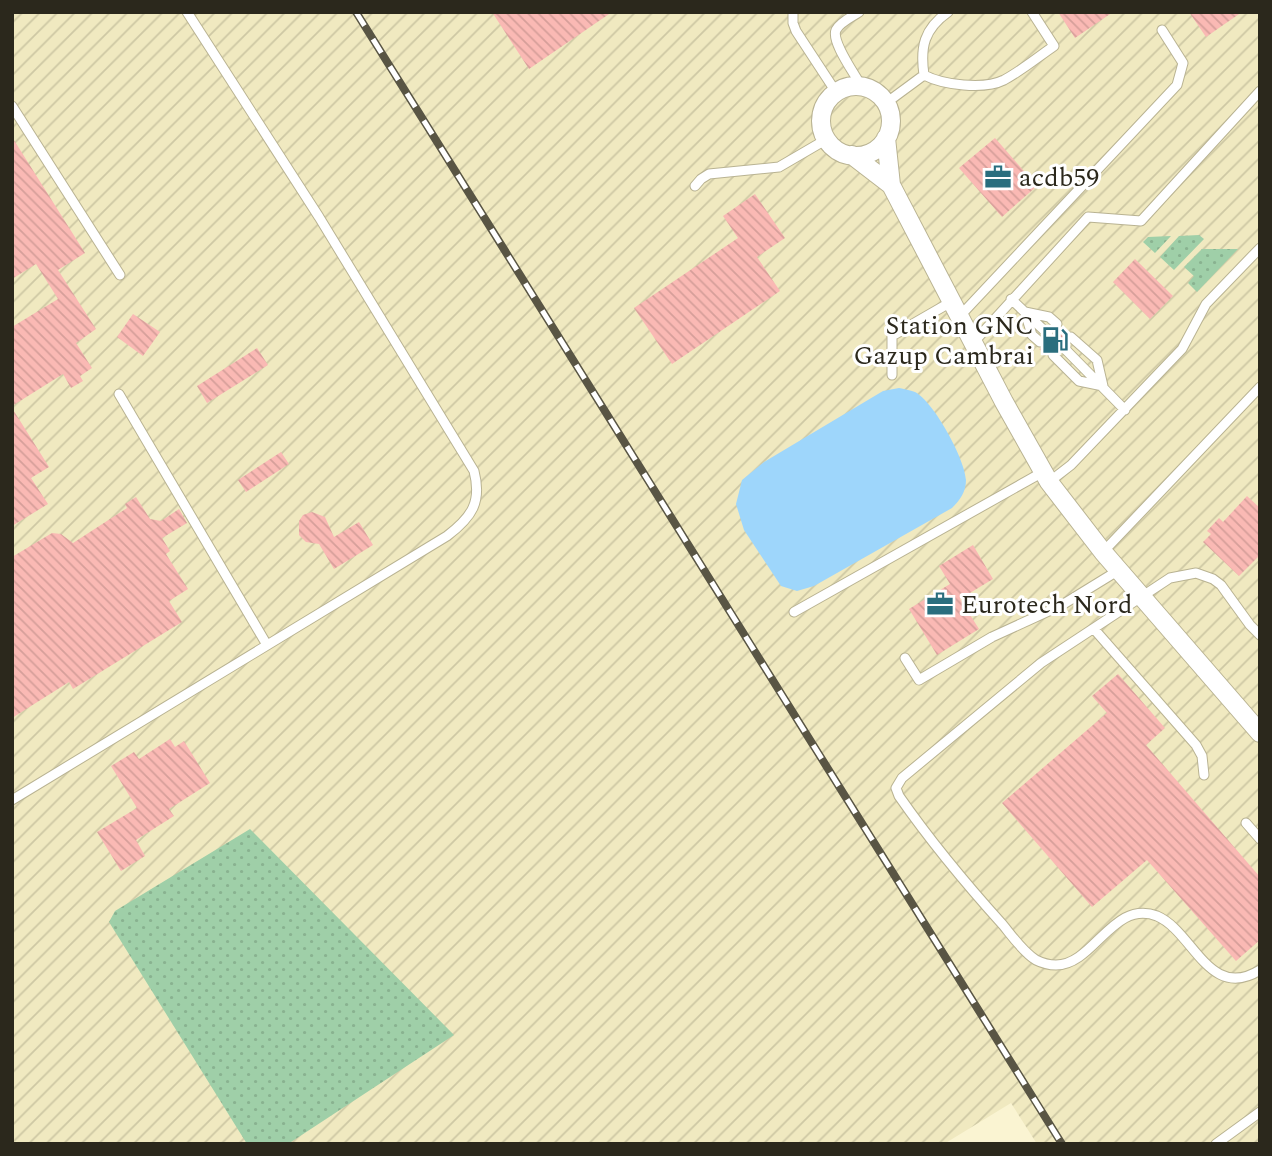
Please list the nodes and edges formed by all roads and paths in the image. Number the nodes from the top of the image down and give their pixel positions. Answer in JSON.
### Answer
{"nodes":[{"id":1,"x":187,"y":12,"type":"edge"},
{"id":2,"x":793,"y":12,"type":"edge"},
{"id":3,"x":859,"y":12,"type":"edge"},
{"id":4,"x":948,"y":12,"type":"edge"},
{"id":5,"x":1032,"y":12,"type":"edge"},
{"id":6,"x":1162,"y":30,"type":"dead end"},
{"id":7,"x":925,"y":75,"type":"junction"},
{"id":8,"x":861,"y":86,"type":"junction"},
{"id":9,"x":1260,"y":91,"type":"edge"},
{"id":10,"x":836,"y":92,"type":"junction"},
{"id":11,"x":886,"y":103,"type":"junction"},
{"id":12,"x":12,"y":106,"type":"edge"},
{"id":13,"x":886,"y":138,"type":"junction"},
{"id":14,"x":827,"y":139,"type":"junction"},
{"id":15,"x":852,"y":155,"type":"junction"},
{"id":16,"x":891,"y":185,"type":"junction"},
{"id":17,"x":695,"y":186,"type":"dead end"},
{"id":18,"x":1260,"y":248,"type":"edge"},
{"id":19,"x":120,"y":275,"type":"dead end"},
{"id":20,"x":1011,"y":299,"type":"junction"},
{"id":21,"x":955,"y":309,"type":"junction"},
{"id":22,"x":1025,"y":312,"type":"junction"},
{"id":23,"x":1057,"y":324,"type":"dead end"},
{"id":24,"x":1048,"y":334,"type":"dead end"},
{"id":25,"x":1071,"y":337,"type":"dead end"},
{"id":26,"x":1040,"y":342,"type":"dead end"},
{"id":27,"x":973,"y":343,"type":"junction"},
{"id":28,"x":1062,"y":346,"type":"dead end"},
{"id":29,"x":1053,"y":355,"type":"dead end"},
{"id":30,"x":892,"y":375,"type":"dead end"},
{"id":31,"x":1104,"y":386,"type":"junction"},
{"id":32,"x":1260,"y":387,"type":"edge"},
{"id":33,"x":119,"y":394,"type":"dead end"},
{"id":34,"x":1125,"y":410,"type":"junction"},
{"id":35,"x":1046,"y":477,"type":"junction"},
{"id":36,"x":1103,"y":552,"type":"junction"},
{"id":37,"x":1119,"y":570,"type":"junction"},
{"id":38,"x":1142,"y":598,"type":"junction"},
{"id":39,"x":794,"y":612,"type":"dead end"},
{"id":40,"x":1094,"y":629,"type":"junction"},
{"id":41,"x":1260,"y":635,"type":"edge"},
{"id":42,"x":267,"y":645,"type":"junction"},
{"id":43,"x":905,"y":658,"type":"dead end"},
{"id":44,"x":1260,"y":733,"type":"edge"},
{"id":45,"x":1204,"y":775,"type":"dead end"},
{"id":46,"x":12,"y":800,"type":"edge"},
{"id":47,"x":1246,"y":823,"type":"dead end"},
{"id":48,"x":1260,"y":839,"type":"edge"},
{"id":49,"x":1260,"y":970,"type":"edge"},
{"id":50,"x":1260,"y":1112,"type":"edge"},
{"id":51,"x":1216,"y":1144,"type":"edge"}],
"edges":[{"from":1,"to":42,"type":"lane"},
{"from":2,"to":10,"type":"lane"},
{"from":3,"to":8,"type":"lane"},
{"from":4,"to":7,"type":"lane"},
{"from":5,"to":7,"type":"lane"},
{"from":6,"to":21,"type":"lane"},
{"from":7,"to":11,"type":"lane"},
{"from":8,"to":10,"type":"street"},
{"from":8,"to":11,"type":"street"},
{"from":9,"to":20,"type":"lane"},
{"from":10,"to":14,"type":"street"},
{"from":11,"to":13,"type":"street"},
{"from":12,"to":19,"type":"lane"},
{"from":13,"to":15,"type":"street"},
{"from":13,"to":16,"type":"street"},
{"from":14,"to":15,"type":"street"},
{"from":14,"to":17,"type":"lane"},
{"from":15,"to":16,"type":"street"},
{"from":16,"to":21,"type":"street"},
{"from":18,"to":34,"type":"lane"},
{"from":20,"to":22,"type":"lane"},
{"from":20,"to":27,"type":"lane"},
{"from":21,"to":27,"type":"street"},
{"from":21,"to":30,"type":"lane"},
{"from":22,"to":23,"type":"lane"},
{"from":22,"to":24,"type":"lane"},
{"from":22,"to":26,"type":"lane"},
{"from":25,"to":31,"type":"lane"},
{"from":27,"to":35,"type":"street"},
{"from":28,"to":31,"type":"lane"},
{"from":29,"to":31,"type":"lane"},
{"from":31,"to":34,"type":"lane"},
{"from":32,"to":36,"type":"lane"},
{"from":33,"to":42,"type":"lane"},
{"from":34,"to":35,"type":"lane"},
{"from":35,"to":36,"type":"street"},
{"from":35,"to":39,"type":"lane"},
{"from":36,"to":37,"type":"street"},
{"from":37,"to":38,"type":"street"},
{"from":37,"to":43,"type":"lane"},
{"from":38,"to":40,"type":"lane"},
{"from":38,"to":41,"type":"lane"},
{"from":38,"to":44,"type":"street"},
{"from":40,"to":45,"type":"lane"},
{"from":40,"to":49,"type":"lane"},
{"from":42,"to":46,"type":"lane"},
{"from":47,"to":48,"type":"lane"},
{"from":50,"to":51,"type":"lane"}]}
